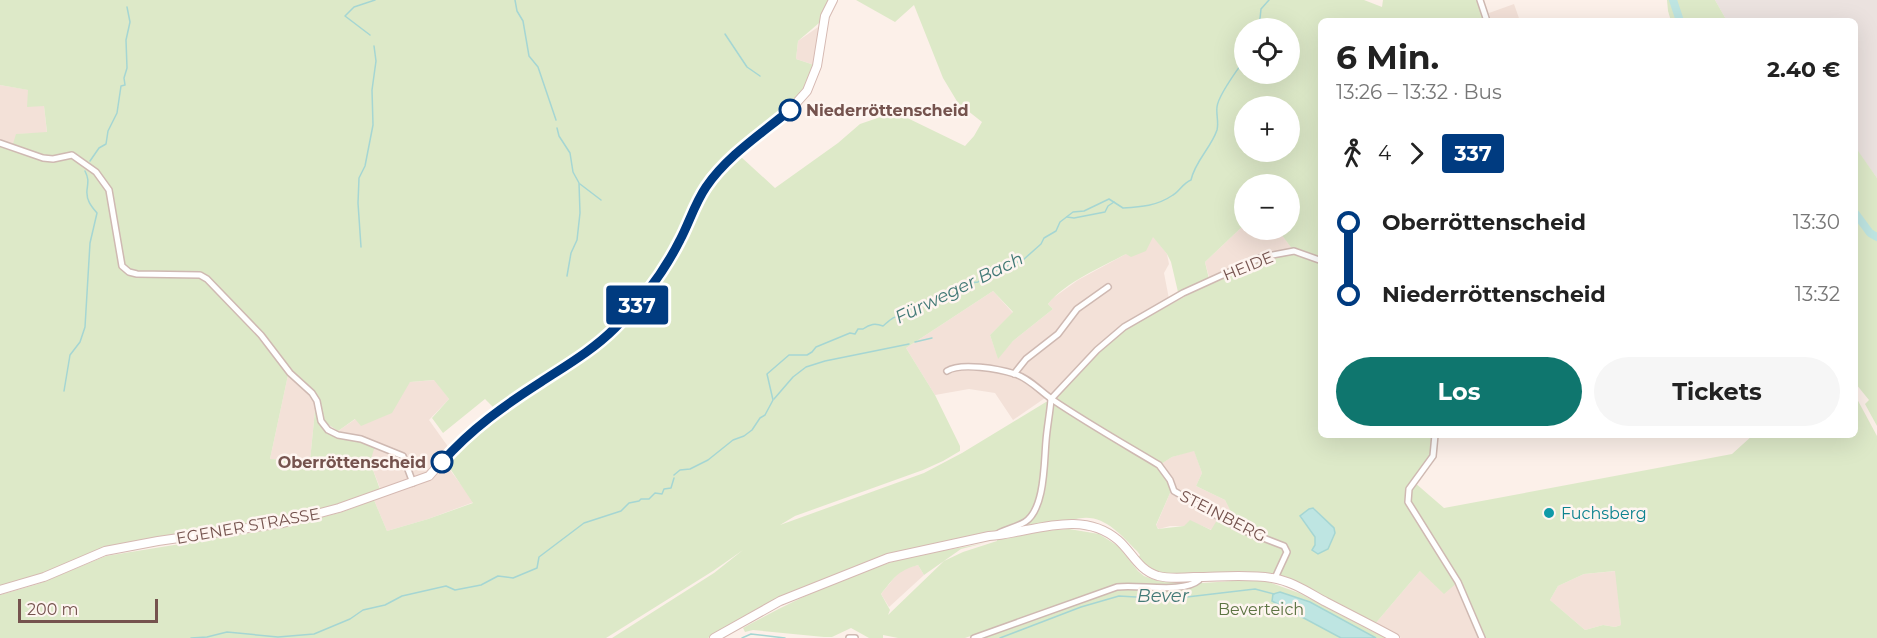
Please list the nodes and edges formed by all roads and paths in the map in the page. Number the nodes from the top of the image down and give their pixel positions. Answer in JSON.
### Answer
{"nodes":[{"id":1,"x":833,"y":0,"type":"edge"},
{"id":2,"x":1480,"y":0,"type":"edge"},
{"id":3,"x":1486,"y":18,"type":"edge"},
{"id":4,"x":0,"y":143,"type":"edge"},
{"id":5,"x":1318,"y":260,"type":"edge"},
{"id":6,"x":1108,"y":287,"type":"dead end"},
{"id":7,"x":947,"y":371,"type":"dead end"},
{"id":8,"x":1014,"y":374,"type":"junction"},
{"id":9,"x":1052,"y":399,"type":"junction"},
{"id":10,"x":1435,"y":438,"type":"edge"},
{"id":11,"x":413,"y":483,"type":"junction"},
{"id":12,"x":998,"y":536,"type":"junction"},
{"id":13,"x":1199,"y":577,"type":"junction"},
{"id":14,"x":1275,"y":578,"type":"junction"},
{"id":15,"x":0,"y":590,"type":"edge"},
{"id":16,"x":718,"y":637,"type":"edge"},
{"id":17,"x":849,"y":638,"type":"edge"},
{"id":18,"x":855,"y":638,"type":"edge"},
{"id":19,"x":974,"y":638,"type":"edge"},
{"id":20,"x":1395,"y":638,"type":"edge"},
{"id":21,"x":1482,"y":638,"type":"edge"}],
"edges":[{"from":1,"to":11,"type":"street","name":"EGENER STRASSE"},
{"from":2,"to":3,"type":"street"},
{"from":4,"to":11,"type":"street"},
{"from":5,"to":9,"type":"street","name":"HEIDE"},
{"from":6,"to":8,"type":"street"},
{"from":7,"to":8,"type":"street"},
{"from":8,"to":9,"type":"street"},
{"from":9,"to":12,"type":"street"},
{"from":9,"to":14,"type":"street","name":"STEINBERG"},
{"from":10,"to":21,"type":"street"},
{"from":11,"to":15,"type":"street","name":"EGENER STRASSE"},
{"from":12,"to":13,"type":"street"},
{"from":12,"to":16,"type":"street"},
{"from":13,"to":14,"type":"street"},
{"from":13,"to":19,"type":"street"},
{"from":14,"to":20,"type":"street"},
{"from":17,"to":18,"type":"street"}]}
